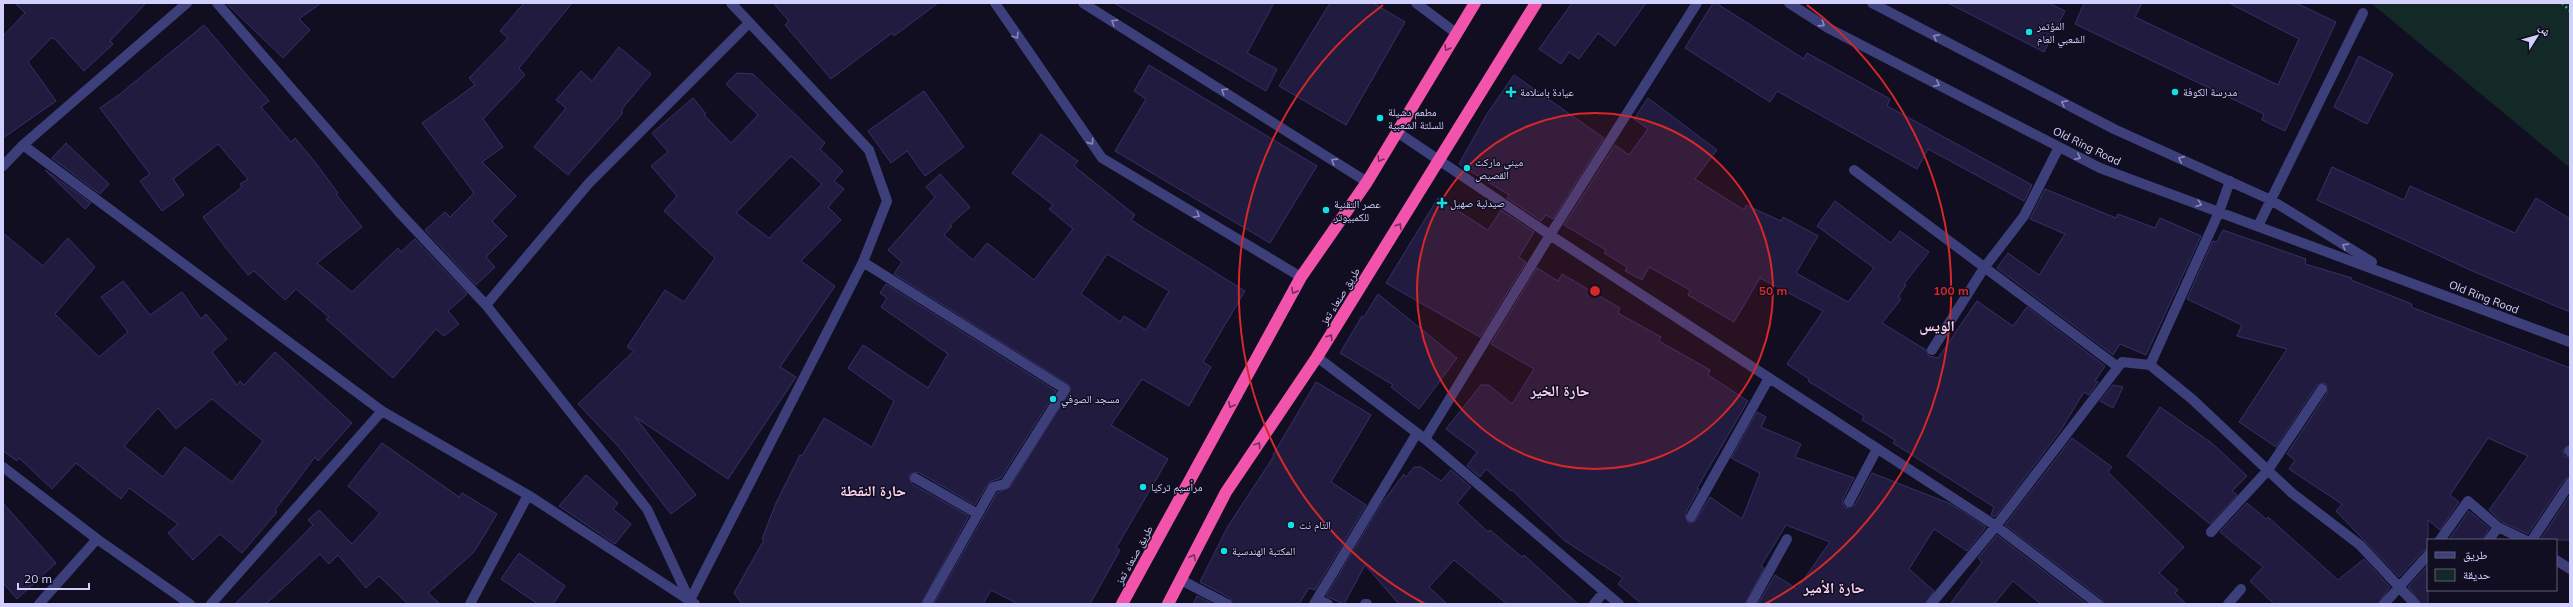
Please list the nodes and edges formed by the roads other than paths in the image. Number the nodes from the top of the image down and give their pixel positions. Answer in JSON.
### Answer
{"nodes":[{"id":1,"x":187,"y":3,"type":"edge"},
{"id":2,"x":216,"y":3,"type":"edge"},
{"id":3,"x":731,"y":3,"type":"edge"},
{"id":4,"x":995,"y":3,"type":"edge"},
{"id":5,"x":1083,"y":3,"type":"edge"},
{"id":6,"x":1416,"y":3,"type":"edge"},
{"id":7,"x":1475,"y":3,"type":"edge"},
{"id":8,"x":1536,"y":3,"type":"edge"},
{"id":9,"x":1697,"y":3,"type":"edge"},
{"id":10,"x":1789,"y":3,"type":"edge"},
{"id":11,"x":1872,"y":3,"type":"edge"},
{"id":12,"x":2363,"y":13,"type":"dead end"},
{"id":13,"x":748,"y":24,"type":"junction"},
{"id":14,"x":1456,"y":34,"type":"junction"},
{"id":15,"x":1396,"y":132,"type":"junction"},
{"id":16,"x":23,"y":145,"type":"junction"},
{"id":17,"x":2059,"y":147,"type":"junction"},
{"id":18,"x":1438,"y":162,"type":"junction"},
{"id":19,"x":3,"y":166,"type":"edge"},
{"id":20,"x":1854,"y":170,"type":"dead end"},
{"id":21,"x":2230,"y":181,"type":"junction"},
{"id":22,"x":1367,"y":182,"type":"junction"},
{"id":23,"x":2271,"y":200,"type":"junction"},
{"id":24,"x":2219,"y":212,"type":"junction"},
{"id":25,"x":2258,"y":226,"type":"junction"},
{"id":26,"x":1550,"y":235,"type":"junction"},
{"id":27,"x":863,"y":262,"type":"junction"},
{"id":28,"x":1984,"y":268,"type":"junction"},
{"id":29,"x":2390,"y":274,"type":"junction"},
{"id":30,"x":1301,"y":277,"type":"junction"},
{"id":31,"x":486,"y":305,"type":"junction"},
{"id":32,"x":2570,"y":342,"type":"edge"},
{"id":33,"x":1932,"y":350,"type":"dead end"},
{"id":34,"x":1317,"y":357,"type":"junction"},
{"id":35,"x":2150,"y":365,"type":"junction"},
{"id":36,"x":2118,"y":367,"type":"junction"},
{"id":37,"x":1769,"y":378,"type":"junction"},
{"id":38,"x":2322,"y":389,"type":"dead end"},
{"id":39,"x":382,"y":411,"type":"junction"},
{"id":40,"x":1421,"y":436,"type":"junction"},
{"id":41,"x":1878,"y":449,"type":"junction"},
{"id":42,"x":3,"y":467,"type":"edge"},
{"id":43,"x":2268,"y":470,"type":"junction"},
{"id":44,"x":915,"y":478,"type":"dead end"},
{"id":45,"x":2570,"y":483,"type":"edge"},
{"id":46,"x":528,"y":496,"type":"junction"},
{"id":47,"x":1849,"y":502,"type":"dead end"},
{"id":48,"x":978,"y":514,"type":"junction"},
{"id":49,"x":1691,"y":517,"type":"dead end"},
{"id":50,"x":1996,"y":526,"type":"junction"},
{"id":51,"x":2498,"y":527,"type":"junction"},
{"id":52,"x":2211,"y":532,"type":"dead end"},
{"id":53,"x":97,"y":539,"type":"junction"},
{"id":54,"x":1787,"y":539,"type":"dead end"},
{"id":55,"x":2441,"y":539,"type":"edge"},
{"id":56,"x":2490,"y":539,"type":"edge"},
{"id":57,"x":2523,"y":539,"type":"edge"},
{"id":58,"x":2533,"y":539,"type":"edge"},
{"id":59,"x":2427,"y":556,"type":"edge"},
{"id":60,"x":2557,"y":561,"type":"edge"},
{"id":61,"x":2570,"y":569,"type":"edge"},
{"id":62,"x":1181,"y":580,"type":"junction"},
{"id":63,"x":2401,"y":588,"type":"junction"},
{"id":64,"x":2241,"y":589,"type":"dead end"},
{"id":65,"x":1604,"y":592,"type":"junction"},
{"id":66,"x":1316,"y":601,"type":"edge"},
{"id":67,"x":691,"y":603,"type":"edge"},
{"id":68,"x":40,"y":604,"type":"edge"},
{"id":69,"x":190,"y":604,"type":"edge"},
{"id":70,"x":211,"y":604,"type":"edge"},
{"id":71,"x":470,"y":604,"type":"edge"},
{"id":72,"x":927,"y":604,"type":"edge"},
{"id":73,"x":1122,"y":604,"type":"edge"},
{"id":74,"x":1168,"y":604,"type":"edge"},
{"id":75,"x":1227,"y":604,"type":"edge"},
{"id":76,"x":1328,"y":604,"type":"edge"},
{"id":77,"x":1594,"y":604,"type":"edge"},
{"id":78,"x":1619,"y":604,"type":"edge"},
{"id":79,"x":1751,"y":604,"type":"edge"},
{"id":80,"x":1931,"y":604,"type":"edge"},
{"id":81,"x":2098,"y":604,"type":"edge"},
{"id":82,"x":2228,"y":604,"type":"edge"},
{"id":83,"x":2384,"y":604,"type":"edge"},
{"id":84,"x":2415,"y":604,"type":"edge"}],
"edges":[{"from":1,"to":16,"type":"street"},
{"from":2,"to":31,"type":"street"},
{"from":3,"to":13,"type":"street"},
{"from":4,"to":30,"type":"street","one_way":true},
{"from":22,"to":5,"type":"street","one_way":true},
{"from":6,"to":14,"type":"street"},
{"from":7,"to":14,"type":"highway","name":"طريق صنعاء تعز"},
{"from":8,"to":18,"type":"highway","name":"طريق صنعاء تعز"},
{"from":9,"to":26,"type":"street"},
{"from":10,"to":17,"type":"street","name":"Old Ring Road","one_way":true},
{"from":21,"to":11,"type":"street","name":"Old Ring Road","one_way":true},
{"from":12,"to":23,"type":"street"},
{"from":13,"to":27,"type":"street"},
{"from":13,"to":31,"type":"street"},
{"from":14,"to":15,"type":"highway","name":"طريق صنعاء تعز","one_way":true},
{"from":15,"to":18,"type":"street"},
{"from":15,"to":22,"type":"highway","name":"طريق صنعاء تعز","one_way":true},
{"from":16,"to":19,"type":"street"},
{"from":16,"to":39,"type":"street"},
{"from":17,"to":24,"type":"street","name":"Old Ring Road","one_way":true},
{"from":17,"to":28,"type":"street"},
{"from":18,"to":26,"type":"street"},
{"from":34,"to":18,"type":"highway","name":"طريق صنعاء تعز","one_way":true},
{"from":20,"to":28,"type":"street"},
{"from":21,"to":23,"type":"street","name":"Old Ring Road"},
{"from":21,"to":24,"type":"street"},
{"from":22,"to":30,"type":"highway","name":"طريق صنعاء تعز"},
{"from":23,"to":25,"type":"street"},
{"from":29,"to":23,"type":"street","name":"Old Ring Road","one_way":true},
{"from":24,"to":25,"type":"street","name":"Old Ring Road"},
{"from":24,"to":35,"type":"street"},
{"from":25,"to":29,"type":"street","name":"Old Ring Road"},
{"from":26,"to":37,"type":"street"},
{"from":26,"to":40,"type":"street"},
{"from":27,"to":48,"type":"street"},
{"from":27,"to":67,"type":"street"},
{"from":28,"to":33,"type":"street"},
{"from":28,"to":36,"type":"street"},
{"from":29,"to":32,"type":"street","name":"Old Ring Road"},
{"from":30,"to":73,"type":"highway","name":"طريق صنعاء تعز","one_way":true},
{"from":31,"to":67,"type":"street"},
{"from":34,"to":40,"type":"street"},
{"from":62,"to":34,"type":"highway","name":"طريق صنعاء تعز","one_way":true},
{"from":35,"to":36,"type":"street"},
{"from":35,"to":43,"type":"street"},
{"from":36,"to":50,"type":"street"},
{"from":37,"to":41,"type":"street"},
{"from":37,"to":49,"type":"street"},
{"from":38,"to":43,"type":"street"},
{"from":39,"to":46,"type":"street"},
{"from":39,"to":70,"type":"street"},
{"from":40,"to":65,"type":"street"},
{"from":40,"to":66,"type":"street"},
{"from":41,"to":47,"type":"street"},
{"from":41,"to":50,"type":"street"},
{"from":42,"to":53,"type":"street"},
{"from":43,"to":52,"type":"street"},
{"from":43,"to":63,"type":"street"},
{"from":44,"to":48,"type":"street"},
{"from":45,"to":58,"type":"street"},
{"from":46,"to":67,"type":"street"},
{"from":46,"to":71,"type":"street"},
{"from":48,"to":72,"type":"street"},
{"from":50,"to":80,"type":"street"},
{"from":50,"to":81,"type":"street"},
{"from":51,"to":55,"type":"street"},
{"from":51,"to":56,"type":"street"},
{"from":51,"to":57,"type":"street"},
{"from":53,"to":68,"type":"street"},
{"from":53,"to":69,"type":"street"},
{"from":54,"to":79,"type":"street"},
{"from":59,"to":63,"type":"street"},
{"from":60,"to":61,"type":"street"},
{"from":62,"to":74,"type":"highway","name":"طريق صنعاء تعز"},
{"from":62,"to":75,"type":"street"},
{"from":63,"to":83,"type":"street"},
{"from":63,"to":84,"type":"street"},
{"from":64,"to":82,"type":"street"},
{"from":65,"to":77,"type":"street"},
{"from":65,"to":78,"type":"street"},
{"from":66,"to":76,"type":"street"}]}
